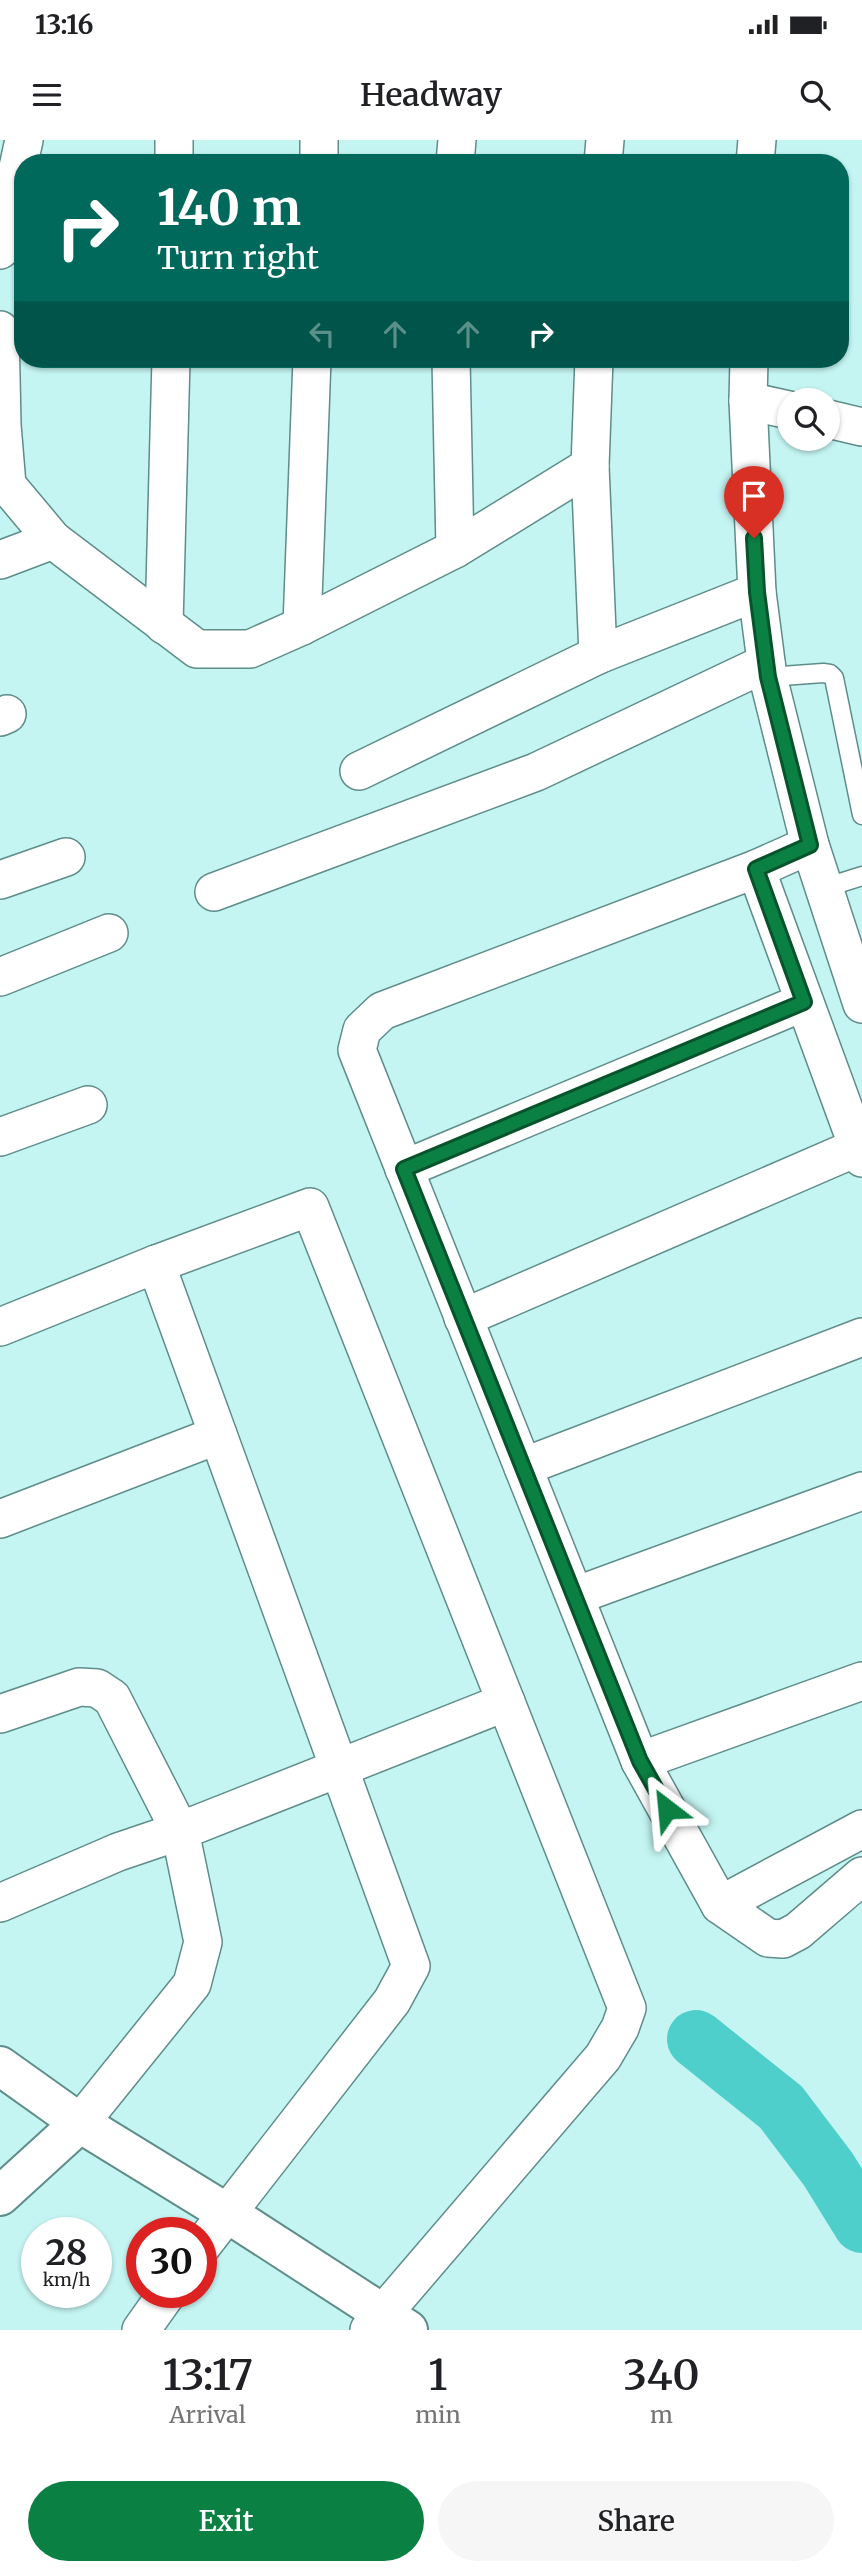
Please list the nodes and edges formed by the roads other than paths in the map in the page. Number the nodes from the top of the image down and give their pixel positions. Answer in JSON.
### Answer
{"nodes":[{"id":1,"x":14,"y":186,"type":"edge"},
{"id":2,"x":0,"y":250,"type":"edge"},
{"id":3,"x":0,"y":330,"type":"edge"},
{"id":4,"x":171,"y":368,"type":"edge"},
{"id":5,"x":312,"y":368,"type":"edge"},
{"id":6,"x":451,"y":368,"type":"edge"},
{"id":7,"x":594,"y":368,"type":"edge"},
{"id":8,"x":748,"y":368,"type":"edge"},
{"id":9,"x":748,"y":401,"type":"junction"},
{"id":10,"x":777,"y":407,"type":"edge"},
{"id":11,"x":840,"y":421,"type":"edge"},
{"id":12,"x":862,"y":426,"type":"edge"},
{"id":13,"x":590,"y":466,"type":"junction"},
{"id":14,"x":53,"y":540,"type":"junction"},
{"id":15,"x":455,"y":549,"type":"junction"},
{"id":16,"x":0,"y":560,"type":"edge"},
{"id":17,"x":757,"y":592,"type":"junction"},
{"id":18,"x":164,"y":625,"type":"junction"},
{"id":19,"x":302,"y":626,"type":"junction"},
{"id":20,"x":598,"y":655,"type":"junction"},
{"id":21,"x":767,"y":670,"type":"junction"},
{"id":22,"x":359,"y":771,"type":"dead end"},
{"id":23,"x":862,"y":815,"type":"edge"},
{"id":24,"x":810,"y":845,"type":"junction"},
{"id":25,"x":66,"y":857,"type":"dead end"},
{"id":26,"x":756,"y":869,"type":"junction"},
{"id":27,"x":862,"y":876,"type":"edge"},
{"id":28,"x":0,"y":880,"type":"edge"},
{"id":29,"x":824,"y":888,"type":"junction"},
{"id":30,"x":214,"y":892,"type":"dead end"},
{"id":31,"x":109,"y":933,"type":"dead end"},
{"id":32,"x":0,"y":976,"type":"edge"},
{"id":33,"x":804,"y":1002,"type":"junction"},
{"id":34,"x":862,"y":1004,"type":"edge"},
{"id":35,"x":88,"y":1105,"type":"dead end"},
{"id":36,"x":0,"y":1137,"type":"edge"},
{"id":37,"x":860,"y":1153,"type":"edge"},
{"id":38,"x":404,"y":1169,"type":"junction"},
{"id":39,"x":156,"y":1264,"type":"junction"},
{"id":40,"x":463,"y":1318,"type":"junction"},
{"id":41,"x":0,"y":1327,"type":"edge"},
{"id":42,"x":862,"y":1337,"type":"edge"},
{"id":43,"x":218,"y":1435,"type":"junction"},
{"id":44,"x":523,"y":1468,"type":"junction"},
{"id":45,"x":862,"y":1491,"type":"edge"},
{"id":46,"x":0,"y":1519,"type":"edge"},
{"id":47,"x":575,"y":1596,"type":"junction"},
{"id":48,"x":862,"y":1681,"type":"edge"},
{"id":49,"x":506,"y":1702,"type":"junction"},
{"id":50,"x":0,"y":1714,"type":"edge"},
{"id":51,"x":640,"y":1761,"type":"junction"},
{"id":52,"x":339,"y":1767,"type":"junction"},
{"id":53,"x":862,"y":1829,"type":"edge"},
{"id":54,"x":180,"y":1831,"type":"junction"},
{"id":55,"x":862,"y":1876,"type":"edge"},
{"id":56,"x":0,"y":1903,"type":"edge"},
{"id":57,"x":720,"y":1905,"type":"junction"},
{"id":58,"x":0,"y":2066,"type":"edge"},
{"id":59,"x":79,"y":2123,"type":"junction"},
{"id":60,"x":0,"y":2196,"type":"edge"},
{"id":61,"x":226,"y":2212,"type":"junction"},
{"id":62,"x":217,"y":2225,"type":"edge"},
{"id":63,"x":157,"y":2308,"type":"edge"},
{"id":64,"x":386,"y":2324,"type":"edge"},
{"id":65,"x":141,"y":2330,"type":"edge"}],
"edges":[{"from":1,"to":2,"type":"street"},
{"from":3,"to":14,"type":"street"},
{"from":4,"to":18,"type":"street"},
{"from":5,"to":19,"type":"street"},
{"from":6,"to":15,"type":"street"},
{"from":7,"to":13,"type":"street"},
{"from":8,"to":9,"type":"street"},
{"from":9,"to":10,"type":"street"},
{"from":9,"to":17,"type":"street"},
{"from":11,"to":12,"type":"street"},
{"from":13,"to":15,"type":"street"},
{"from":13,"to":20,"type":"street"},
{"from":14,"to":16,"type":"street"},
{"from":14,"to":18,"type":"street"},
{"from":15,"to":19,"type":"street"},
{"from":17,"to":20,"type":"street"},
{"from":17,"to":21,"type":"street"},
{"from":18,"to":19,"type":"street"},
{"from":20,"to":22,"type":"street"},
{"from":21,"to":23,"type":"lane"},
{"from":21,"to":24,"type":"street"},
{"from":21,"to":30,"type":"street"},
{"from":24,"to":26,"type":"street"},
{"from":24,"to":29,"type":"street"},
{"from":25,"to":28,"type":"street"},
{"from":26,"to":33,"type":"street"},
{"from":26,"to":38,"type":"street"},
{"from":27,"to":29,"type":"lane"},
{"from":29,"to":34,"type":"street"},
{"from":31,"to":32,"type":"street"},
{"from":33,"to":37,"type":"street"},
{"from":33,"to":38,"type":"street"},
{"from":35,"to":36,"type":"street"},
{"from":37,"to":40,"type":"street"},
{"from":38,"to":40,"type":"street"},
{"from":39,"to":41,"type":"street"},
{"from":39,"to":43,"type":"street"},
{"from":39,"to":49,"type":"street"},
{"from":40,"to":44,"type":"street"},
{"from":42,"to":44,"type":"street"},
{"from":43,"to":46,"type":"street"},
{"from":43,"to":52,"type":"street"},
{"from":44,"to":47,"type":"street"},
{"from":45,"to":47,"type":"street"},
{"from":47,"to":51,"type":"street"},
{"from":48,"to":51,"type":"street"},
{"from":49,"to":52,"type":"street"},
{"from":49,"to":64,"type":"street"},
{"from":50,"to":54,"type":"street"},
{"from":51,"to":57,"type":"street"},
{"from":52,"to":54,"type":"street"},
{"from":52,"to":61,"type":"street"},
{"from":53,"to":57,"type":"street"},
{"from":54,"to":56,"type":"street"},
{"from":54,"to":59,"type":"street"},
{"from":55,"to":57,"type":"street"},
{"from":58,"to":59,"type":"street"},
{"from":59,"to":60,"type":"street"},
{"from":59,"to":61,"type":"street"},
{"from":61,"to":62,"type":"street"},
{"from":61,"to":64,"type":"street"},
{"from":63,"to":65,"type":"street"}]}
